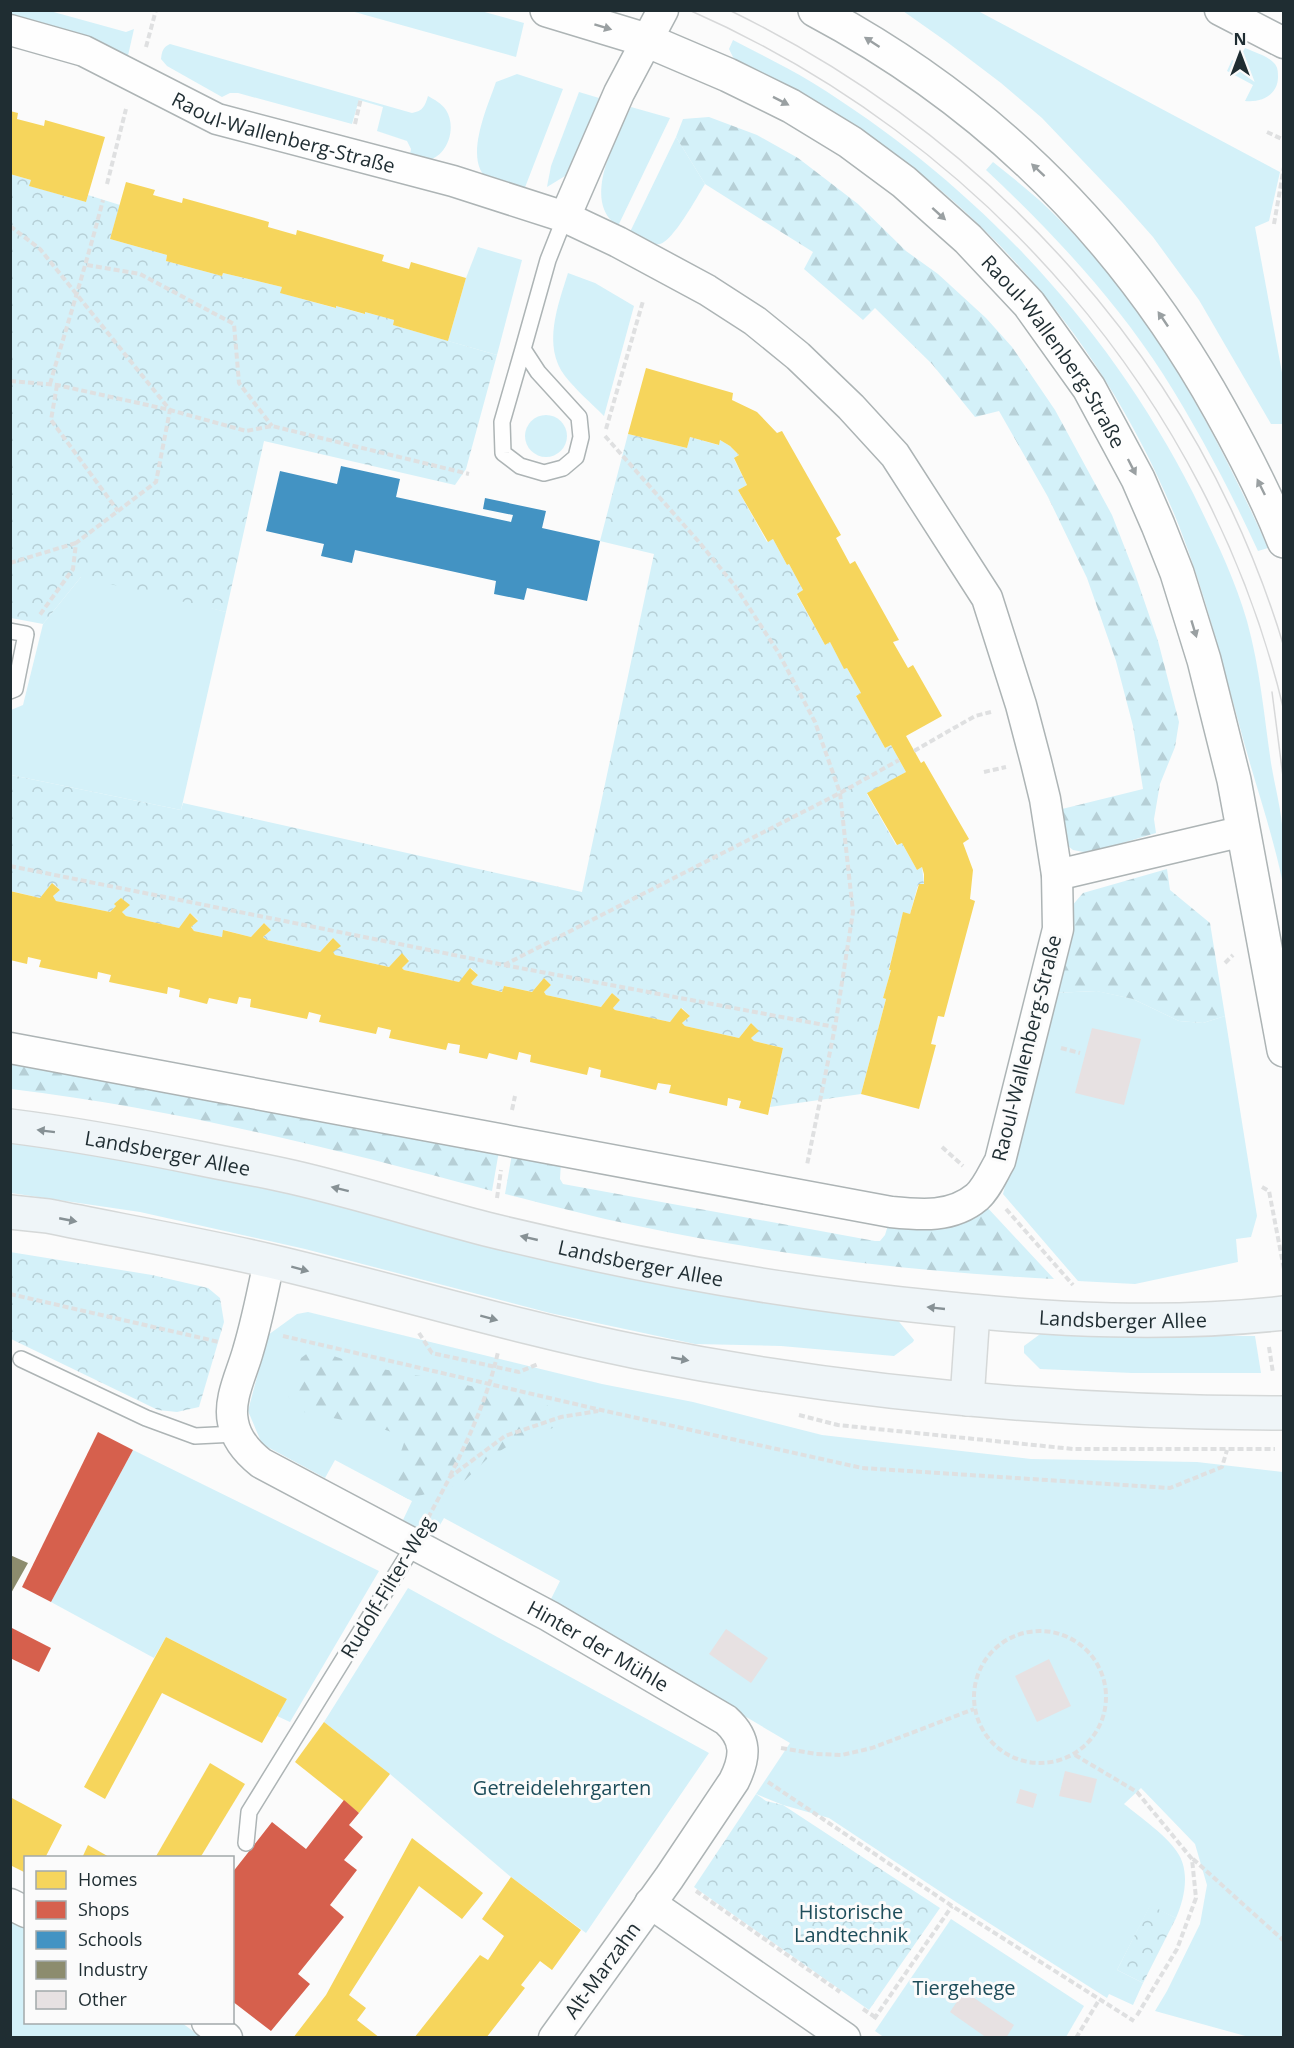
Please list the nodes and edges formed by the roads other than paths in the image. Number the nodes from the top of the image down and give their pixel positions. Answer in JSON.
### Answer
{"nodes":[{"id":1,"x":547,"y":10,"type":"edge"},
{"id":2,"x":663,"y":10,"type":"edge"},
{"id":3,"x":815,"y":10,"type":"edge"},
{"id":4,"x":1220,"y":10,"type":"edge"},
{"id":5,"x":10,"y":30,"type":"edge"},
{"id":6,"x":646,"y":40,"type":"junction"},
{"id":7,"x":1284,"y":44,"type":"edge"},
{"id":8,"x":565,"y":217,"type":"junction"},
{"id":9,"x":523,"y":349,"type":"junction"},
{"id":10,"x":1284,"y":541,"type":"edge"},
{"id":11,"x":18,"y":632,"type":"edge"},
{"id":12,"x":10,"y":691,"type":"edge"},
{"id":13,"x":1244,"y":831,"type":"junction"},
{"id":14,"x":1057,"y":875,"type":"junction"},
{"id":15,"x":10,"y":1048,"type":"edge"},
{"id":16,"x":1284,"y":1050,"type":"edge"},
{"id":17,"x":10,"y":1126,"type":"edge"},
{"id":18,"x":10,"y":1212,"type":"edge"},
{"id":19,"x":270,"y":1261,"type":"junction"},
{"id":20,"x":973,"y":1312,"type":"junction"},
{"id":21,"x":1276,"y":1325,"type":"edge"},
{"id":22,"x":21,"y":1359,"type":"dead end"},
{"id":23,"x":967,"y":1399,"type":"junction"},
{"id":24,"x":1284,"y":1413,"type":"edge"},
{"id":25,"x":236,"y":1434,"type":"junction"},
{"id":26,"x":414,"y":1545,"type":"junction"},
{"id":27,"x":246,"y":1843,"type":"dead end"},
{"id":28,"x":650,"y":1903,"type":"junction"},
{"id":29,"x":10,"y":1904,"type":"edge"},
{"id":30,"x":24,"y":1911,"type":"edge"},
{"id":31,"x":210,"y":2024,"type":"edge"},
{"id":32,"x":857,"y":2032,"type":"edge"},
{"id":33,"x":227,"y":2037,"type":"edge"},
{"id":34,"x":554,"y":2037,"type":"edge"}],
"edges":[{"from":1,"to":6,"type":"main road","name":"Raoul-Wallenberg-Straße","one_way":true},
{"from":2,"to":6,"type":"street"},
{"from":10,"to":3,"type":"main road","one_way":true},
{"from":4,"to":7,"type":"street"},
{"from":5,"to":8,"type":"street","name":"Raoul-Wallenberg-Straße"},
{"from":6,"to":8,"type":"street"},
{"from":6,"to":13,"type":"main road","name":"Raoul-Wallenberg-Straße","one_way":true},
{"from":8,"to":9,"type":"lane"},
{"from":8,"to":14,"type":"street","name":"Raoul-Wallenberg-Straße"},
{"from":9,"to":9,"type":"lane"},
{"from":11,"to":12,"type":"lane"},
{"from":13,"to":14,"type":"street"},
{"from":13,"to":16,"type":"main road","name":"Raoul-Wallenberg-Straße"},
{"from":14,"to":15,"type":"street","name":"Raoul-Wallenberg-Straße"},
{"from":20,"to":17,"type":"main road","name":"Landsberger Allee","one_way":true},
{"from":18,"to":19,"type":"main road","one_way":true},
{"from":19,"to":23,"type":"main road","one_way":true},
{"from":19,"to":25,"type":"street","name":"Hinter der Mühle"},
{"from":20,"to":21,"type":"main road","name":"Landsberger Allee"},
{"from":20,"to":23,"type":"main road"},
{"from":22,"to":25,"type":"lane"},
{"from":23,"to":24,"type":"main road"},
{"from":25,"to":26,"type":"street","name":"Hinter der Mühle"},
{"from":26,"to":27,"type":"lane","name":"Rudolf-Filter-Weg"},
{"from":26,"to":28,"type":"street","name":"Hinter der Mühle"},
{"from":28,"to":32,"type":"street"},
{"from":28,"to":34,"type":"street","name":"Alt-Marzahn"},
{"from":29,"to":30,"type":"street"},
{"from":31,"to":33,"type":"street"}]}
